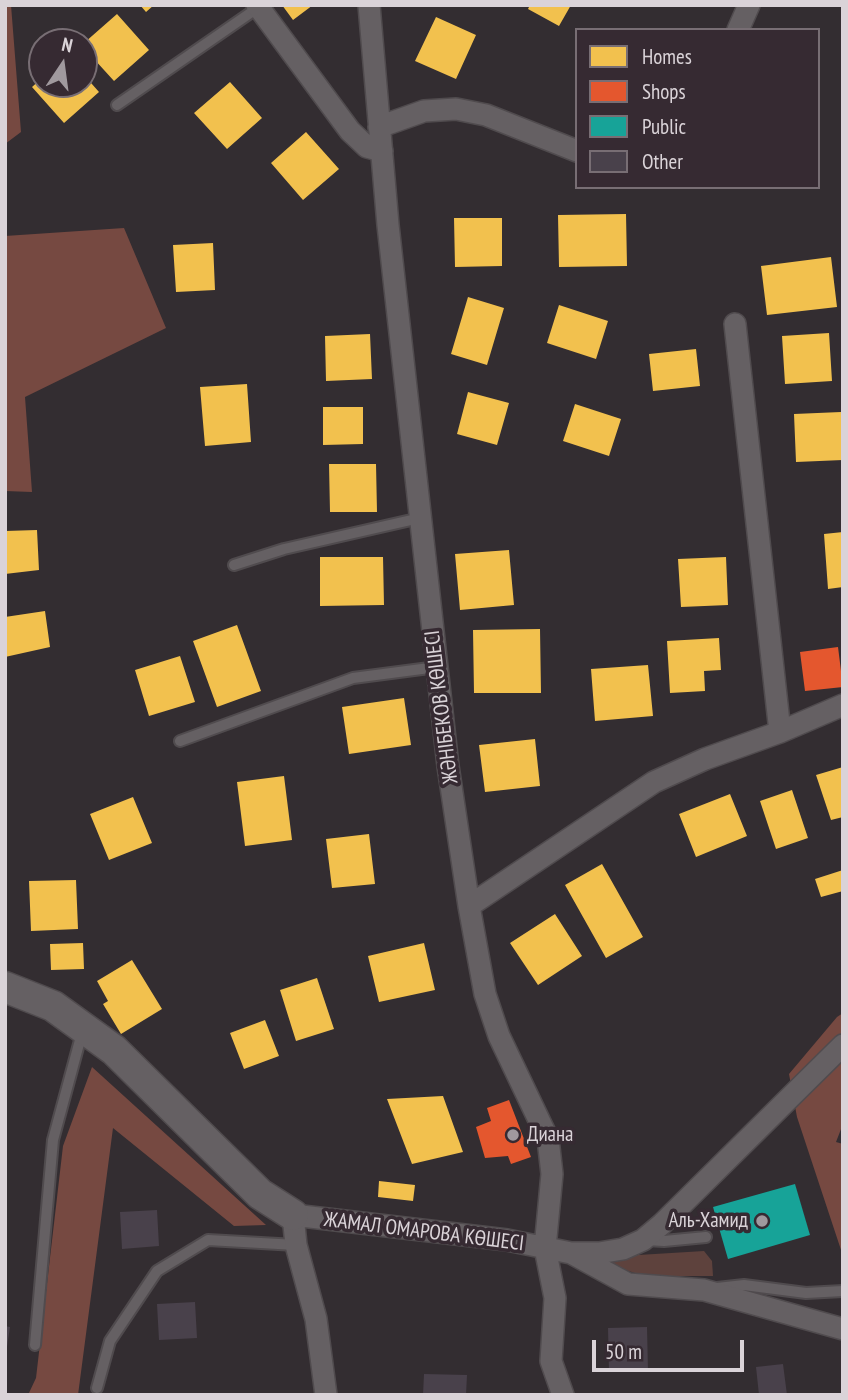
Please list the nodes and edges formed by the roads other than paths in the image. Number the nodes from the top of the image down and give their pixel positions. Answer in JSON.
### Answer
{"nodes":[{"id":1,"x":369,"y":5,"type":"edge"},
{"id":2,"x":749,"y":5,"type":"edge"},
{"id":3,"x":258,"y":6,"type":"edge"},
{"id":4,"x":739,"y":28,"type":"edge"},
{"id":5,"x":117,"y":105,"type":"dead end"},
{"id":6,"x":379,"y":127,"type":"junction"},
{"id":7,"x":575,"y":149,"type":"edge"},
{"id":8,"x":382,"y":151,"type":"junction"},
{"id":9,"x":735,"y":324,"type":"dead end"},
{"id":10,"x":420,"y":518,"type":"junction"},
{"id":11,"x":234,"y":565,"type":"dead end"},
{"id":12,"x":437,"y":667,"type":"junction"},
{"id":13,"x":843,"y":705,"type":"edge"},
{"id":14,"x":780,"y":732,"type":"junction"},
{"id":15,"x":180,"y":741,"type":"dead end"},
{"id":16,"x":469,"y":906,"type":"junction"},
{"id":17,"x":5,"y":988,"type":"edge"},
{"id":18,"x":83,"y":1026,"type":"junction"},
{"id":19,"x":843,"y":1045,"type":"edge"},
{"id":20,"x":293,"y":1215,"type":"junction"},
{"id":21,"x":706,"y":1237,"type":"dead end"},
{"id":22,"x":643,"y":1240,"type":"junction"},
{"id":23,"x":296,"y":1245,"type":"junction"},
{"id":24,"x":545,"y":1248,"type":"junction"},
{"id":25,"x":571,"y":1253,"type":"junction"},
{"id":26,"x":704,"y":1290,"type":"junction"},
{"id":27,"x":843,"y":1291,"type":"edge"},
{"id":28,"x":843,"y":1329,"type":"edge"},
{"id":29,"x":35,"y":1345,"type":"dead end"},
{"id":30,"x":97,"y":1388,"type":"dead end"},
{"id":31,"x":326,"y":1395,"type":"edge"},
{"id":32,"x":563,"y":1395,"type":"edge"}],
"edges":[{"from":1,"to":6,"type":"street","name":"ЖӘНІБЕКОВ КӨШЕСІ"},
{"from":2,"to":4,"type":"street"},
{"from":3,"to":5,"type":"lane"},
{"from":3,"to":8,"type":"street"},
{"from":6,"to":7,"type":"street"},
{"from":6,"to":8,"type":"street","name":"ЖӘНІБЕКОВ КӨШЕСІ"},
{"from":8,"to":10,"type":"street","name":"ЖӘНІБЕКОВ КӨШЕСІ"},
{"from":9,"to":14,"type":"street"},
{"from":10,"to":11,"type":"lane"},
{"from":10,"to":12,"type":"street","name":"ЖӘНІБЕКОВ КӨШЕСІ"},
{"from":12,"to":15,"type":"lane"},
{"from":12,"to":16,"type":"street","name":"ЖӘНІБЕКОВ КӨШЕСІ"},
{"from":13,"to":14,"type":"street"},
{"from":14,"to":16,"type":"street"},
{"from":16,"to":24,"type":"street","name":"ЖӘНІБЕКОВ КӨШЕСІ"},
{"from":17,"to":18,"type":"street","name":"ЖАМАЛ ОМАРОВА КӨШЕСІ"},
{"from":18,"to":20,"type":"street","name":"ЖАМАЛ ОМАРОВА КӨШЕСІ"},
{"from":18,"to":29,"type":"lane"},
{"from":19,"to":22,"type":"street","name":"ЖАМАЛ ОМАРОВА КӨШЕСІ"},
{"from":20,"to":23,"type":"street"},
{"from":20,"to":24,"type":"street","name":"ЖАМАЛ ОМАРОВА КӨШЕСІ"},
{"from":21,"to":22,"type":"lane"},
{"from":22,"to":25,"type":"street","name":"ЖАМАЛ ОМАРОВА КӨШЕСІ"},
{"from":23,"to":30,"type":"lane"},
{"from":23,"to":31,"type":"street"},
{"from":24,"to":25,"type":"street","name":"ЖАМАЛ ОМАРОВА КӨШЕСІ"},
{"from":24,"to":32,"type":"street","name":"ЖӘНІБЕКОВ КӨШЕСІ"},
{"from":25,"to":26,"type":"street"},
{"from":26,"to":27,"type":"lane"},
{"from":26,"to":28,"type":"street"}]}
